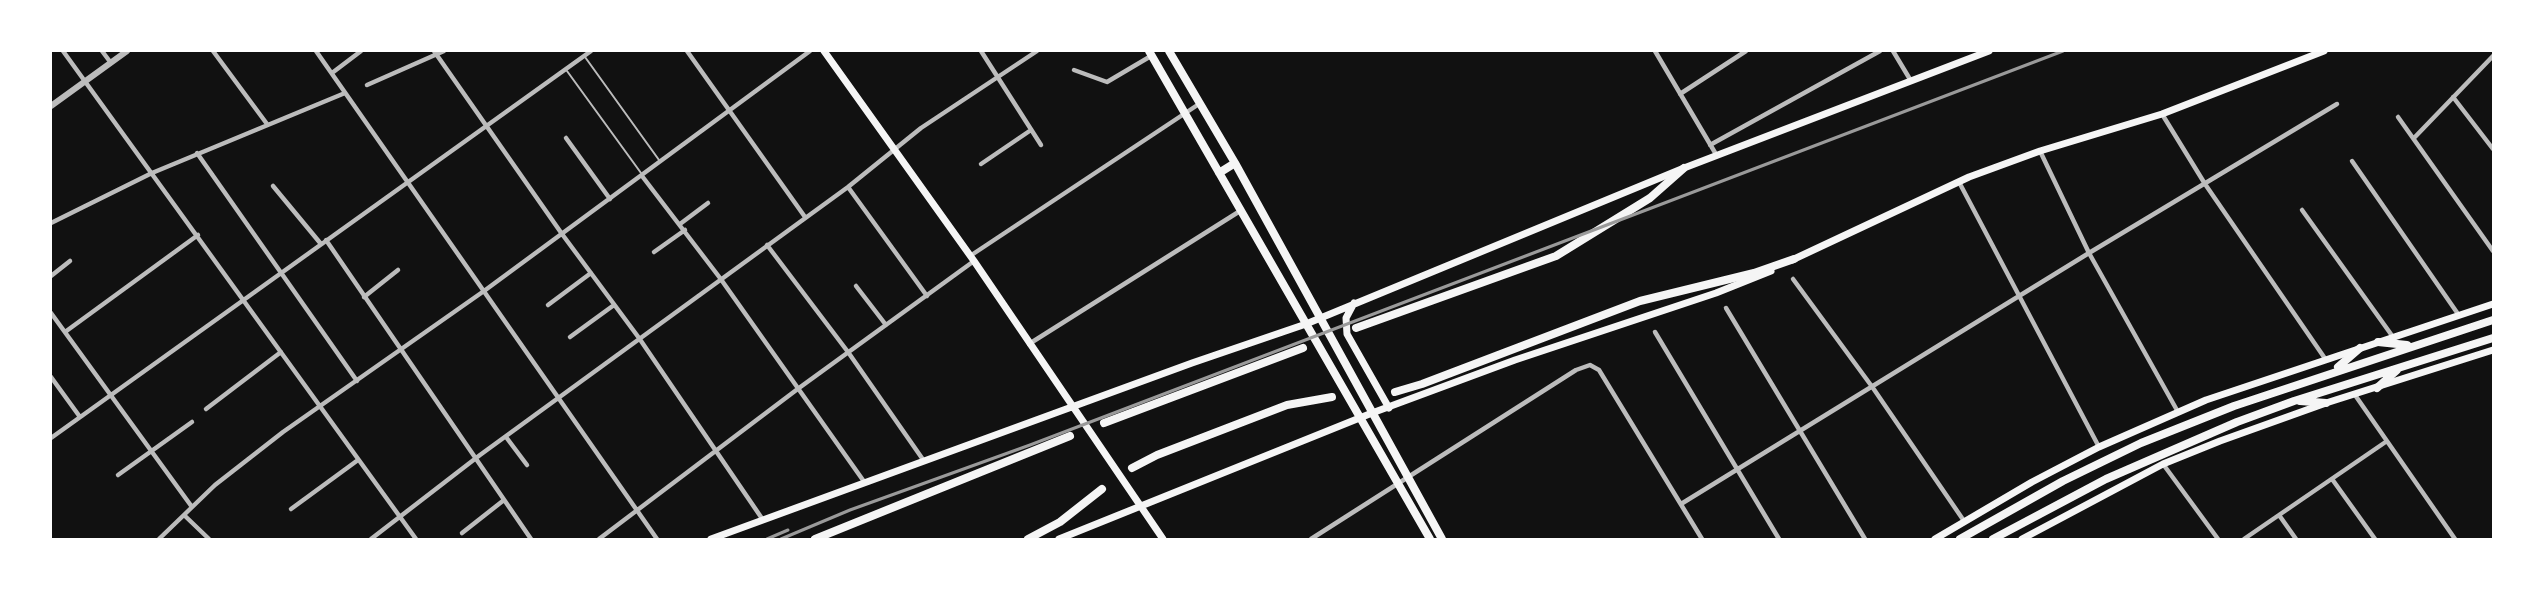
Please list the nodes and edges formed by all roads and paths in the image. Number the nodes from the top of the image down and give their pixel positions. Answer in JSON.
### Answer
{"nodes":[{"id":1,"x":63,"y":51,"type":"edge"},
{"id":2,"x":102,"y":51,"type":"edge"},
{"id":3,"x":128,"y":51,"type":"edge"},
{"id":4,"x":213,"y":51,"type":"edge"},
{"id":5,"x":316,"y":51,"type":"edge"},
{"id":6,"x":361,"y":51,"type":"edge"},
{"id":7,"x":444,"y":51,"type":"edge"},
{"id":8,"x":591,"y":51,"type":"edge"},
{"id":9,"x":687,"y":51,"type":"edge"},
{"id":10,"x":810,"y":51,"type":"edge"},
{"id":11,"x":825,"y":51,"type":"edge"},
{"id":12,"x":981,"y":51,"type":"edge"},
{"id":13,"x":1037,"y":51,"type":"edge"},
{"id":14,"x":1169,"y":51,"type":"edge"},
{"id":15,"x":1655,"y":51,"type":"edge"},
{"id":16,"x":1746,"y":51,"type":"edge"},
{"id":17,"x":1880,"y":51,"type":"edge"},
{"id":18,"x":1893,"y":51,"type":"edge"},
{"id":19,"x":1989,"y":51,"type":"edge"},
{"id":20,"x":2317,"y":51,"type":"edge"},
{"id":21,"x":2324,"y":51,"type":"edge"},
{"id":22,"x":435,"y":53,"type":"edge"},
{"id":23,"x":1151,"y":53,"type":"edge"},
{"id":24,"x":584,"y":56,"type":"junction"},
{"id":25,"x":2493,"y":56,"type":"edge"},
{"id":26,"x":2309,"y":57,"type":"junction"},
{"id":27,"x":111,"y":63,"type":"junction"},
{"id":28,"x":566,"y":69,"type":"junction"},
{"id":29,"x":1074,"y":69,"type":"dead end"},
{"id":30,"x":332,"y":73,"type":"junction"},
{"id":31,"x":997,"y":77,"type":"junction"},
{"id":32,"x":85,"y":81,"type":"junction"},
{"id":33,"x":1911,"y":81,"type":"junction"},
{"id":34,"x":367,"y":85,"type":"dead end"},
{"id":35,"x":345,"y":93,"type":"junction"},
{"id":36,"x":1680,"y":94,"type":"junction"},
{"id":37,"x":2453,"y":97,"type":"junction"},
{"id":38,"x":1199,"y":104,"type":"junction"},
{"id":39,"x":2337,"y":104,"type":"dead end"},
{"id":40,"x":51,"y":106,"type":"edge"},
{"id":41,"x":730,"y":112,"type":"junction"},
{"id":42,"x":1185,"y":113,"type":"junction"},
{"id":43,"x":2162,"y":114,"type":"junction"},
{"id":44,"x":2398,"y":117,"type":"dead end"},
{"id":45,"x":267,"y":124,"type":"junction"},
{"id":46,"x":485,"y":126,"type":"junction"},
{"id":47,"x":1031,"y":130,"type":"junction"},
{"id":48,"x":566,"y":138,"type":"dead end"},
{"id":49,"x":2414,"y":138,"type":"junction"},
{"id":50,"x":1041,"y":145,"type":"dead end"},
{"id":51,"x":1710,"y":145,"type":"junction"},
{"id":52,"x":895,"y":149,"type":"junction"},
{"id":53,"x":2493,"y":149,"type":"edge"},
{"id":54,"x":2040,"y":151,"type":"junction"},
{"id":55,"x":197,"y":153,"type":"junction"},
{"id":56,"x":1717,"y":156,"type":"junction"},
{"id":57,"x":2352,"y":161,"type":"dead end"},
{"id":58,"x":661,"y":162,"type":"junction"},
{"id":59,"x":1235,"y":163,"type":"junction"},
{"id":60,"x":981,"y":164,"type":"dead end"},
{"id":61,"x":1684,"y":168,"type":"junction"},
{"id":62,"x":152,"y":173,"type":"junction"},
{"id":63,"x":1219,"y":173,"type":"junction"},
{"id":64,"x":642,"y":176,"type":"junction"},
{"id":65,"x":1959,"y":182,"type":"junction"},
{"id":66,"x":408,"y":183,"type":"junction"},
{"id":67,"x":2205,"y":184,"type":"junction"},
{"id":68,"x":273,"y":186,"type":"dead end"},
{"id":69,"x":848,"y":187,"type":"junction"},
{"id":70,"x":610,"y":199,"type":"junction"},
{"id":71,"x":708,"y":203,"type":"dead end"},
{"id":72,"x":2302,"y":210,"type":"dead end"},
{"id":73,"x":1240,"y":211,"type":"junction"},
{"id":74,"x":805,"y":217,"type":"junction"},
{"id":75,"x":51,"y":223,"type":"edge"},
{"id":76,"x":680,"y":224,"type":"junction"},
{"id":77,"x":685,"y":230,"type":"junction"},
{"id":78,"x":562,"y":234,"type":"junction"},
{"id":79,"x":198,"y":235,"type":"junction"},
{"id":80,"x":326,"y":240,"type":"junction"},
{"id":81,"x":321,"y":244,"type":"junction"},
{"id":82,"x":767,"y":245,"type":"junction"},
{"id":83,"x":2493,"y":251,"type":"edge"},
{"id":84,"x":654,"y":252,"type":"dead end"},
{"id":85,"x":2089,"y":253,"type":"junction"},
{"id":86,"x":972,"y":259,"type":"junction"},
{"id":87,"x":1794,"y":259,"type":"junction"},
{"id":88,"x":70,"y":261,"type":"dead end"},
{"id":89,"x":398,"y":270,"type":"dead end"},
{"id":90,"x":282,"y":272,"type":"junction"},
{"id":91,"x":591,"y":273,"type":"junction"},
{"id":92,"x":51,"y":276,"type":"edge"},
{"id":93,"x":720,"y":278,"type":"junction"},
{"id":94,"x":1793,"y":279,"type":"dead end"},
{"id":95,"x":856,"y":286,"type":"dead end"},
{"id":96,"x":484,"y":291,"type":"junction"},
{"id":97,"x":927,"y":296,"type":"junction"},
{"id":98,"x":364,"y":297,"type":"junction"},
{"id":99,"x":2019,"y":298,"type":"junction"},
{"id":100,"x":244,"y":299,"type":"junction"},
{"id":101,"x":1354,"y":303,"type":"junction"},
{"id":102,"x":2493,"y":304,"type":"edge"},
{"id":103,"x":548,"y":305,"type":"dead end"},
{"id":104,"x":614,"y":305,"type":"junction"},
{"id":105,"x":1726,"y":308,"type":"dead end"},
{"id":106,"x":51,"y":313,"type":"edge"},
{"id":107,"x":2458,"y":314,"type":"junction"},
{"id":108,"x":1322,"y":318,"type":"junction"},
{"id":109,"x":2493,"y":320,"type":"edge"},
{"id":110,"x":1306,"y":324,"type":"junction"},
{"id":111,"x":885,"y":325,"type":"junction"},
{"id":112,"x":1356,"y":328,"type":"dead end"},
{"id":113,"x":65,"y":332,"type":"junction"},
{"id":114,"x":1655,"y":332,"type":"dead end"},
{"id":115,"x":570,"y":337,"type":"dead end"},
{"id":116,"x":2393,"y":337,"type":"junction"},
{"id":117,"x":639,"y":338,"type":"junction"},
{"id":118,"x":2493,"y":338,"type":"edge"},
{"id":119,"x":2378,"y":342,"type":"junction"},
{"id":120,"x":1029,"y":344,"type":"junction"},
{"id":121,"x":2410,"y":345,"type":"junction"},
{"id":122,"x":1303,"y":348,"type":"dead end"},
{"id":123,"x":2360,"y":348,"type":"junction"},
{"id":124,"x":401,"y":350,"type":"junction"},
{"id":125,"x":2493,"y":350,"type":"edge"},
{"id":126,"x":281,"y":352,"type":"junction"},
{"id":127,"x":848,"y":352,"type":"junction"},
{"id":128,"x":2326,"y":360,"type":"junction"},
{"id":129,"x":2401,"y":367,"type":"junction"},
{"id":130,"x":2333,"y":371,"type":"junction"},
{"id":131,"x":51,"y":377,"type":"edge"},
{"id":132,"x":357,"y":381,"type":"junction"},
{"id":133,"x":799,"y":388,"type":"junction"},
{"id":134,"x":1873,"y":388,"type":"junction"},
{"id":135,"x":2377,"y":388,"type":"junction"},
{"id":136,"x":1395,"y":392,"type":"dead end"},
{"id":137,"x":110,"y":395,"type":"junction"},
{"id":138,"x":2355,"y":395,"type":"junction"},
{"id":139,"x":1332,"y":397,"type":"dead end"},
{"id":140,"x":558,"y":398,"type":"junction"},
{"id":141,"x":2294,"y":401,"type":"junction"},
{"id":142,"x":2326,"y":403,"type":"junction"},
{"id":143,"x":320,"y":406,"type":"junction"},
{"id":144,"x":1073,"y":407,"type":"junction"},
{"id":145,"x":1389,"y":408,"type":"junction"},
{"id":146,"x":206,"y":409,"type":"dead end"},
{"id":147,"x":2178,"y":412,"type":"junction"},
{"id":148,"x":1372,"y":413,"type":"junction"},
{"id":149,"x":80,"y":417,"type":"junction"},
{"id":150,"x":1360,"y":419,"type":"junction"},
{"id":151,"x":192,"y":422,"type":"dead end"},
{"id":152,"x":1104,"y":423,"type":"dead end"},
{"id":153,"x":1799,"y":432,"type":"junction"},
{"id":154,"x":506,"y":436,"type":"junction"},
{"id":155,"x":1070,"y":436,"type":"dead end"},
{"id":156,"x":51,"y":438,"type":"edge"},
{"id":157,"x":2387,"y":441,"type":"junction"},
{"id":158,"x":2099,"y":447,"type":"junction"},
{"id":159,"x":151,"y":451,"type":"junction"},
{"id":160,"x":716,"y":451,"type":"junction"},
{"id":161,"x":476,"y":459,"type":"junction"},
{"id":162,"x":358,"y":460,"type":"junction"},
{"id":163,"x":924,"y":461,"type":"junction"},
{"id":164,"x":2163,"y":464,"type":"junction"},
{"id":165,"x":527,"y":465,"type":"dead end"},
{"id":166,"x":1132,"y":468,"type":"dead end"},
{"id":167,"x":1737,"y":470,"type":"junction"},
{"id":168,"x":118,"y":475,"type":"dead end"},
{"id":169,"x":1408,"y":478,"type":"junction"},
{"id":170,"x":2332,"y":479,"type":"junction"},
{"id":171,"x":865,"y":483,"type":"junction"},
{"id":172,"x":1398,"y":484,"type":"junction"},
{"id":173,"x":1102,"y":489,"type":"dead end"},
{"id":174,"x":504,"y":500,"type":"junction"},
{"id":175,"x":1681,"y":504,"type":"junction"},
{"id":176,"x":1141,"y":505,"type":"junction"},
{"id":177,"x":192,"y":507,"type":"junction"},
{"id":178,"x":291,"y":508,"type":"dead end"},
{"id":179,"x":637,"y":511,"type":"junction"},
{"id":180,"x":184,"y":515,"type":"junction"},
{"id":181,"x":2279,"y":515,"type":"junction"},
{"id":182,"x":400,"y":517,"type":"junction"},
{"id":183,"x":763,"y":520,"type":"junction"},
{"id":184,"x":1964,"y":521,"type":"junction"},
{"id":185,"x":462,"y":533,"type":"dead end"},
{"id":186,"x":1079,"y":536,"type":"edge"},
{"id":187,"x":159,"y":539,"type":"edge"},
{"id":188,"x":209,"y":539,"type":"edge"},
{"id":189,"x":370,"y":539,"type":"edge"},
{"id":190,"x":416,"y":539,"type":"edge"},
{"id":191,"x":531,"y":539,"type":"edge"},
{"id":192,"x":600,"y":539,"type":"edge"},
{"id":193,"x":657,"y":539,"type":"edge"},
{"id":194,"x":711,"y":539,"type":"edge"},
{"id":195,"x":815,"y":539,"type":"edge"},
{"id":196,"x":1029,"y":539,"type":"edge"},
{"id":197,"x":1059,"y":539,"type":"edge"},
{"id":198,"x":1163,"y":539,"type":"edge"},
{"id":199,"x":1311,"y":539,"type":"edge"},
{"id":200,"x":1430,"y":539,"type":"edge"},
{"id":201,"x":1442,"y":539,"type":"edge"},
{"id":202,"x":1702,"y":539,"type":"edge"},
{"id":203,"x":1779,"y":539,"type":"edge"},
{"id":204,"x":1865,"y":539,"type":"edge"},
{"id":205,"x":1935,"y":539,"type":"edge"},
{"id":206,"x":1960,"y":539,"type":"edge"},
{"id":207,"x":1993,"y":539,"type":"edge"},
{"id":208,"x":2022,"y":539,"type":"edge"},
{"id":209,"x":2218,"y":539,"type":"edge"},
{"id":210,"x":2244,"y":539,"type":"edge"},
{"id":211,"x":2296,"y":539,"type":"edge"},
{"id":212,"x":2375,"y":539,"type":"edge"},
{"id":213,"x":2455,"y":539,"type":"edge"}],
"edges":[{"from":1,"to":32,"type":"street"},
{"from":2,"to":27,"type":"street"},
{"from":3,"to":27,"type":"street"},
{"from":4,"to":45,"type":"street"},
{"from":5,"to":30,"type":"street"},
{"from":6,"to":30,"type":"street"},
{"from":7,"to":22,"type":"street"},
{"from":8,"to":24,"type":"street"},
{"from":9,"to":41,"type":"street"},
{"from":10,"to":41,"type":"street"},
{"from":11,"to":52,"type":"main road"},
{"from":12,"to":31,"type":"street"},
{"from":13,"to":31,"type":"street"},
{"from":14,"to":38,"type":"main road"},
{"from":15,"to":36,"type":"street"},
{"from":16,"to":36,"type":"street"},
{"from":17,"to":51,"type":"street"},
{"from":18,"to":33,"type":"street"},
{"from":19,"to":33,"type":"main road"},
{"from":20,"to":26,"type":"main road"},
{"from":21,"to":26,"type":"main road"},
{"from":22,"to":34,"type":"street"},
{"from":22,"to":46,"type":"street"},
{"from":23,"to":29,"type":"street"},
{"from":23,"to":42,"type":"main road"},
{"from":24,"to":28,"type":"street"},
{"from":24,"to":58,"type":"lane"},
{"from":25,"to":37,"type":"street"},
{"from":26,"to":43,"type":"main road"},
{"from":27,"to":32,"type":"street"},
{"from":28,"to":46,"type":"street"},
{"from":28,"to":64,"type":"lane"},
{"from":30,"to":35,"type":"street"},
{"from":31,"to":47,"type":"street"},
{"from":31,"to":52,"type":"street"},
{"from":32,"to":40,"type":"street"},
{"from":32,"to":62,"type":"street"},
{"from":33,"to":56,"type":"main road"},
{"from":35,"to":45,"type":"street"},
{"from":35,"to":66,"type":"street"},
{"from":36,"to":51,"type":"street"},
{"from":37,"to":49,"type":"street"},
{"from":37,"to":53,"type":"street"},
{"from":38,"to":42,"type":"street"},
{"from":38,"to":59,"type":"main road"},
{"from":39,"to":67,"type":"street"},
{"from":41,"to":58,"type":"street"},
{"from":41,"to":74,"type":"street"},
{"from":42,"to":63,"type":"main road"},
{"from":42,"to":86,"type":"street"},
{"from":43,"to":54,"type":"main road"},
{"from":43,"to":67,"type":"street"},
{"from":44,"to":49,"type":"street"},
{"from":45,"to":55,"type":"street"},
{"from":46,"to":66,"type":"street"},
{"from":46,"to":78,"type":"street"},
{"from":47,"to":50,"type":"street"},
{"from":47,"to":60,"type":"street"},
{"from":48,"to":70,"type":"street"},
{"from":49,"to":83,"type":"street"},
{"from":51,"to":56,"type":"street"},
{"from":52,"to":69,"type":"street"},
{"from":52,"to":86,"type":"main road"},
{"from":54,"to":65,"type":"main road"},
{"from":54,"to":85,"type":"street"},
{"from":55,"to":62,"type":"street"},
{"from":55,"to":90,"type":"street"},
{"from":56,"to":61,"type":"main road"},
{"from":57,"to":107,"type":"street"},
{"from":58,"to":64,"type":"street"},
{"from":59,"to":63,"type":"main road"},
{"from":59,"to":108,"type":"main road"},
{"from":61,"to":101,"type":"main road"},
{"from":61,"to":112,"type":"highway"},
{"from":62,"to":75,"type":"street"},
{"from":62,"to":79,"type":"street"},
{"from":63,"to":73,"type":"main road"},
{"from":64,"to":70,"type":"street"},
{"from":64,"to":76,"type":"street"},
{"from":65,"to":87,"type":"main road"},
{"from":65,"to":99,"type":"street"},
{"from":66,"to":80,"type":"street"},
{"from":66,"to":96,"type":"street"},
{"from":67,"to":85,"type":"street"},
{"from":67,"to":128,"type":"street"},
{"from":68,"to":81,"type":"street"},
{"from":69,"to":74,"type":"street"},
{"from":69,"to":97,"type":"street"},
{"from":70,"to":78,"type":"street"},
{"from":71,"to":76,"type":"street"},
{"from":72,"to":116,"type":"street"},
{"from":73,"to":110,"type":"main road"},
{"from":73,"to":120,"type":"street"},
{"from":74,"to":82,"type":"street"},
{"from":76,"to":77,"type":"street"},
{"from":77,"to":84,"type":"street"},
{"from":77,"to":93,"type":"street"},
{"from":78,"to":91,"type":"street"},
{"from":78,"to":96,"type":"street"},
{"from":79,"to":100,"type":"street"},
{"from":79,"to":113,"type":"street"},
{"from":80,"to":81,"type":"street"},
{"from":80,"to":98,"type":"street"},
{"from":81,"to":90,"type":"street"},
{"from":82,"to":93,"type":"street"},
{"from":82,"to":127,"type":"street"},
{"from":85,"to":99,"type":"street"},
{"from":85,"to":147,"type":"street"},
{"from":86,"to":97,"type":"street"},
{"from":86,"to":120,"type":"main road"},
{"from":87,"to":136,"type":"highway"},
{"from":87,"to":145,"type":"main road"},
{"from":88,"to":92,"type":"street"},
{"from":89,"to":98,"type":"street"},
{"from":90,"to":100,"type":"street"},
{"from":90,"to":132,"type":"street"},
{"from":91,"to":103,"type":"street"},
{"from":91,"to":104,"type":"street"},
{"from":93,"to":117,"type":"street"},
{"from":93,"to":133,"type":"street"},
{"from":94,"to":134,"type":"street"},
{"from":95,"to":111,"type":"street"},
{"from":96,"to":124,"type":"street"},
{"from":96,"to":140,"type":"street"},
{"from":97,"to":111,"type":"street"},
{"from":98,"to":124,"type":"street"},
{"from":99,"to":134,"type":"street"},
{"from":99,"to":158,"type":"street"},
{"from":100,"to":126,"type":"street"},
{"from":100,"to":137,"type":"street"},
{"from":101,"to":108,"type":"main road"},
{"from":101,"to":145,"type":"main road"},
{"from":102,"to":107,"type":"main road"},
{"from":104,"to":115,"type":"street"},
{"from":104,"to":117,"type":"street"},
{"from":105,"to":153,"type":"street"},
{"from":106,"to":113,"type":"street"},
{"from":107,"to":116,"type":"main road"},
{"from":108,"to":110,"type":"main road"},
{"from":108,"to":148,"type":"main road"},
{"from":109,"to":121,"type":"highway"},
{"from":110,"to":144,"type":"main road"},
{"from":110,"to":150,"type":"main road"},
{"from":111,"to":127,"type":"street"},
{"from":113,"to":137,"type":"street"},
{"from":114,"to":167,"type":"street"},
{"from":116,"to":119,"type":"main road"},
{"from":117,"to":140,"type":"street"},
{"from":117,"to":160,"type":"street"},
{"from":118,"to":129,"type":"highway"},
{"from":119,"to":121,"type":"highway"},
{"from":119,"to":123,"type":"main road"},
{"from":120,"to":144,"type":"main road"},
{"from":121,"to":130,"type":"highway"},
{"from":122,"to":152,"type":"highway"},
{"from":123,"to":128,"type":"main road"},
{"from":123,"to":130,"type":"highway"},
{"from":124,"to":132,"type":"street"},
{"from":124,"to":161,"type":"street"},
{"from":125,"to":135,"type":"main road"},
{"from":126,"to":143,"type":"street"},
{"from":126,"to":146,"type":"street"},
{"from":127,"to":133,"type":"street"},
{"from":127,"to":163,"type":"street"},
{"from":128,"to":147,"type":"main road"},
{"from":129,"to":135,"type":"highway"},
{"from":129,"to":141,"type":"highway"},
{"from":130,"to":206,"type":"highway"},
{"from":131,"to":149,"type":"street"},
{"from":132,"to":143,"type":"street"},
{"from":133,"to":160,"type":"street"},
{"from":133,"to":171,"type":"street"},
{"from":134,"to":153,"type":"street"},
{"from":134,"to":184,"type":"street"},
{"from":135,"to":138,"type":"main road"},
{"from":137,"to":149,"type":"street"},
{"from":137,"to":159,"type":"street"},
{"from":138,"to":142,"type":"main road"},
{"from":138,"to":157,"type":"street"},
{"from":139,"to":166,"type":"highway"},
{"from":140,"to":154,"type":"street"},
{"from":140,"to":179,"type":"street"},
{"from":141,"to":142,"type":"highway"},
{"from":141,"to":207,"type":"highway"},
{"from":142,"to":164,"type":"main road"},
{"from":143,"to":162,"type":"street"},
{"from":143,"to":177,"type":"street"},
{"from":144,"to":163,"type":"main road"},
{"from":144,"to":176,"type":"main road"},
{"from":145,"to":148,"type":"main road"},
{"from":147,"to":158,"type":"main road"},
{"from":148,"to":150,"type":"main road"},
{"from":148,"to":169,"type":"main road"},
{"from":149,"to":156,"type":"street"},
{"from":150,"to":172,"type":"main road"},
{"from":150,"to":176,"type":"main road"},
{"from":151,"to":159,"type":"street"},
{"from":153,"to":167,"type":"street"},
{"from":153,"to":204,"type":"street"},
{"from":154,"to":161,"type":"street"},
{"from":154,"to":165,"type":"street"},
{"from":155,"to":195,"type":"highway"},
{"from":157,"to":170,"type":"street"},
{"from":157,"to":213,"type":"street"},
{"from":158,"to":184,"type":"main road"},
{"from":159,"to":168,"type":"street"},
{"from":159,"to":177,"type":"street"},
{"from":160,"to":179,"type":"street"},
{"from":160,"to":183,"type":"street"},
{"from":161,"to":174,"type":"street"},
{"from":161,"to":182,"type":"street"},
{"from":162,"to":178,"type":"street"},
{"from":162,"to":182,"type":"street"},
{"from":163,"to":171,"type":"main road"},
{"from":164,"to":208,"type":"main road"},
{"from":164,"to":209,"type":"street"},
{"from":167,"to":175,"type":"street"},
{"from":167,"to":203,"type":"street"},
{"from":169,"to":172,"type":"street"},
{"from":169,"to":175,"type":"street"},
{"from":169,"to":201,"type":"main road"},
{"from":170,"to":181,"type":"street"},
{"from":170,"to":212,"type":"street"},
{"from":171,"to":183,"type":"main road"},
{"from":172,"to":199,"type":"street"},
{"from":172,"to":200,"type":"main road"},
{"from":173,"to":196,"type":"highway"},
{"from":174,"to":185,"type":"street"},
{"from":174,"to":191,"type":"street"},
{"from":175,"to":202,"type":"street"},
{"from":176,"to":186,"type":"main road"},
{"from":176,"to":198,"type":"main road"},
{"from":177,"to":180,"type":"street"},
{"from":179,"to":192,"type":"street"},
{"from":179,"to":193,"type":"street"},
{"from":180,"to":187,"type":"street"},
{"from":180,"to":188,"type":"street"},
{"from":181,"to":210,"type":"street"},
{"from":181,"to":211,"type":"street"},
{"from":182,"to":189,"type":"street"},
{"from":182,"to":190,"type":"street"},
{"from":183,"to":194,"type":"main road"},
{"from":184,"to":205,"type":"main road"},
{"from":186,"to":197,"type":"main road"}]}
